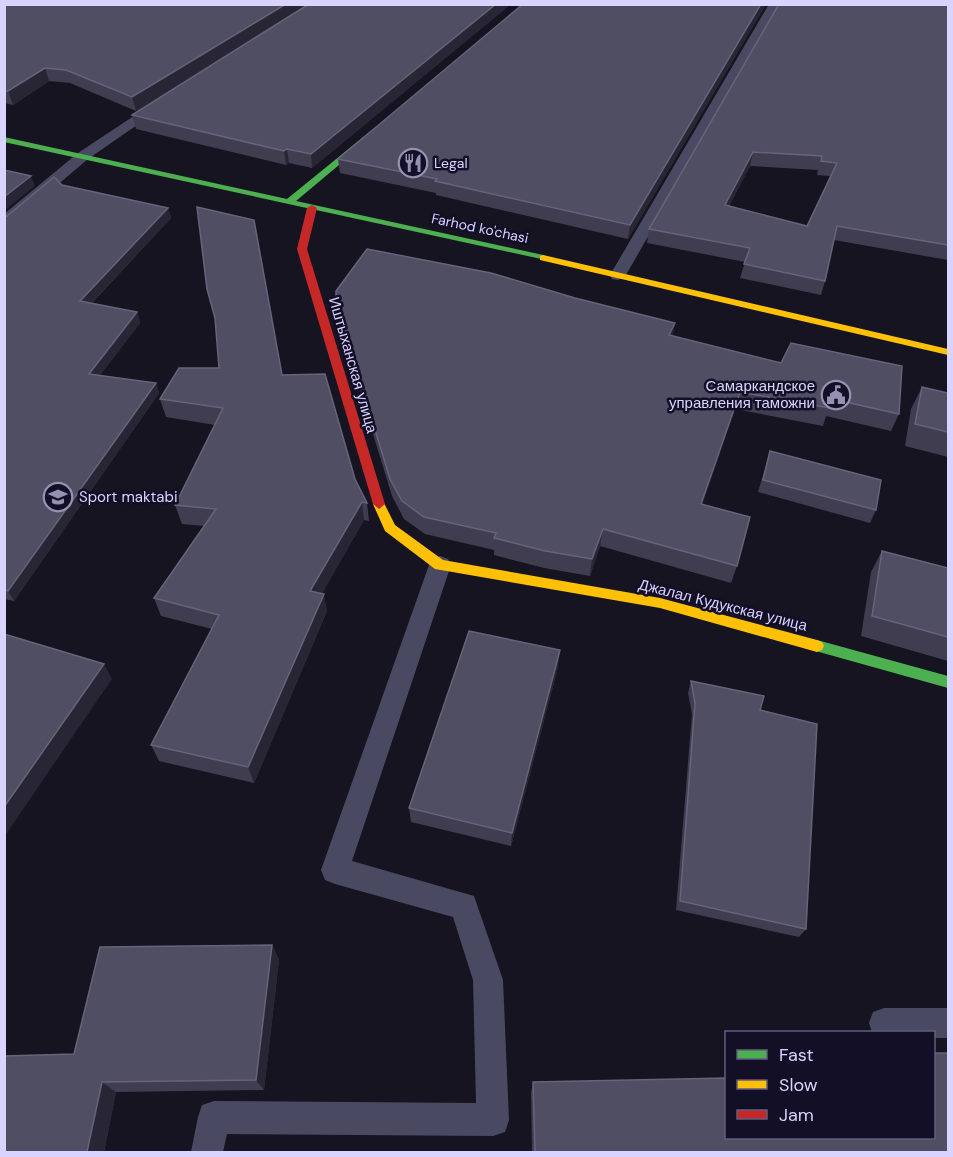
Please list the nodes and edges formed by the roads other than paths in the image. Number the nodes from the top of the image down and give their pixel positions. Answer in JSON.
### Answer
{"nodes":[{"id":1,"x":775,"y":4,"type":"edge"},
{"id":2,"x":166,"y":99,"type":"edge"},
{"id":3,"x":382,"y":125,"type":"edge"},
{"id":4,"x":4,"y":139,"type":"edge"},
{"id":5,"x":83,"y":156,"type":"junction"},
{"id":6,"x":290,"y":201,"type":"junction"},
{"id":7,"x":312,"y":208,"type":"junction"},
{"id":8,"x":4,"y":222,"type":"edge"},
{"id":9,"x":618,"y":274,"type":"junction"},
{"id":10,"x":948,"y":352,"type":"edge"},
{"id":11,"x":390,"y":528,"type":"joint"},
{"id":12,"x":440,"y":565,"type":"junction"},
{"id":13,"x":948,"y":682,"type":"edge"},
{"id":14,"x":884,"y":1023,"type":"dead end"},
{"id":15,"x":948,"y":1023,"type":"edge"},
{"id":16,"x":207,"y":1152,"type":"edge"}],
"edges":[{"from":1,"to":9,"type":"lane"},
{"from":2,"to":5,"type":"lane"},
{"from":3,"to":6,"type":"street"},
{"from":4,"to":5,"type":"street","name":"Farhod ko'chasi"},
{"from":5,"to":6,"type":"street","name":"Farhod ko'chasi"},
{"from":5,"to":8,"type":"lane"},
{"from":6,"to":7,"type":"street","name":"Farhod ko'chasi"},
{"from":7,"to":9,"type":"street","name":"Farhod ko'chasi"},
{"from":7,"to":11,"type":"street","name":"Иштыханская улица"},
{"from":9,"to":10,"type":"street","name":"Farhod ko'chasi"},
{"from":11,"to":12,"type":"street","name":"Джалал Кудукская улица"},
{"from":12,"to":13,"type":"street","name":"Джалал Кудукская улица"},
{"from":12,"to":16,"type":"lane"},
{"from":14,"to":15,"type":"lane"}]}
